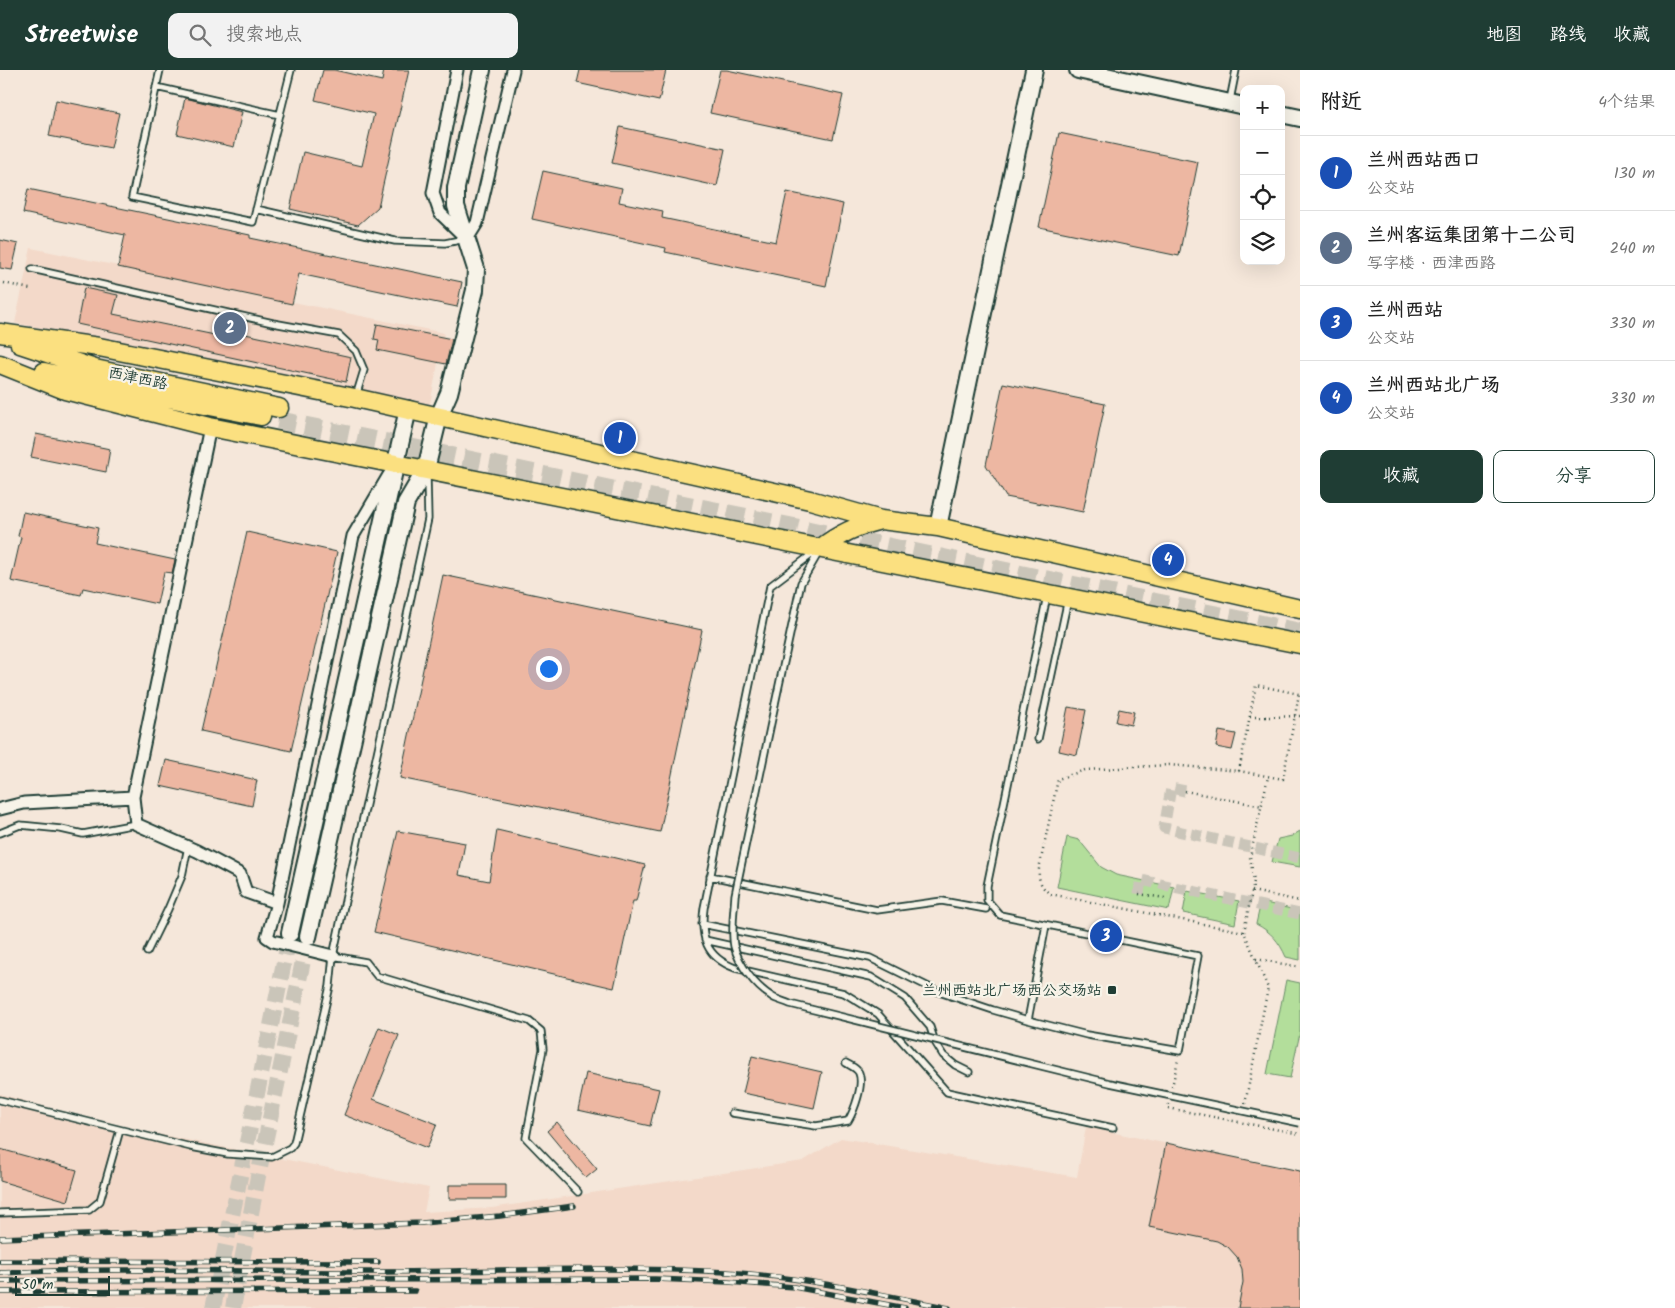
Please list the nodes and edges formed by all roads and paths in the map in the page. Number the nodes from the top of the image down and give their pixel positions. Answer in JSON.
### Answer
{"nodes":[{"id":1,"x":160,"y":70,"type":"edge"},
{"id":2,"x":291,"y":70,"type":"edge"},
{"id":3,"x":457,"y":70,"type":"edge"},
{"id":4,"x":482,"y":70,"type":"edge"},
{"id":5,"x":513,"y":70,"type":"edge"},
{"id":6,"x":1034,"y":70,"type":"edge"},
{"id":7,"x":1078,"y":70,"type":"edge"},
{"id":8,"x":1236,"y":70,"type":"edge"},
{"id":9,"x":156,"y":87,"type":"junction"},
{"id":10,"x":1236,"y":104,"type":"edge"},
{"id":11,"x":280,"y":115,"type":"junction"},
{"id":12,"x":1285,"y":115,"type":"edge"},
{"id":13,"x":1300,"y":118,"type":"edge"},
{"id":14,"x":256,"y":209,"type":"junction"},
{"id":15,"x":467,"y":239,"type":"junction"},
{"id":16,"x":32,"y":269,"type":"dead end"},
{"id":17,"x":4,"y":283,"type":"dead end"},
{"id":18,"x":30,"y":289,"type":"dead end"},
{"id":19,"x":0,"y":334,"type":"edge"},
{"id":20,"x":0,"y":338,"type":"edge"},
{"id":21,"x":0,"y":363,"type":"edge"},
{"id":22,"x":355,"y":398,"type":"junction"},
{"id":23,"x":408,"y":409,"type":"junction"},
{"id":24,"x":439,"y":416,"type":"junction"},
{"id":25,"x":210,"y":426,"type":"junction"},
{"id":26,"x":397,"y":463,"type":"junction"},
{"id":27,"x":426,"y":469,"type":"junction"},
{"id":28,"x":881,"y":520,"type":"junction"},
{"id":29,"x":938,"y":527,"type":"junction"},
{"id":30,"x":821,"y":548,"type":"junction"},
{"id":31,"x":1047,"y":594,"type":"junction"},
{"id":32,"x":1068,"y":598,"type":"junction"},
{"id":33,"x":1300,"y":609,"type":"edge"},
{"id":34,"x":1300,"y":644,"type":"edge"},
{"id":35,"x":1300,"y":694,"type":"edge"},
{"id":36,"x":1300,"y":716,"type":"edge"},
{"id":37,"x":1250,"y":717,"type":"junction"},
{"id":38,"x":1038,"y":739,"type":"dead end"},
{"id":39,"x":1239,"y":771,"type":"junction"},
{"id":40,"x":1268,"y":776,"type":"junction"},
{"id":41,"x":1185,"y":791,"type":"tunnel mouth"},
{"id":42,"x":133,"y":797,"type":"junction"},
{"id":43,"x":1262,"y":806,"type":"junction"},
{"id":44,"x":0,"y":809,"type":"edge"},
{"id":45,"x":1050,"y":814,"type":"dead end"},
{"id":46,"x":136,"y":824,"type":"junction"},
{"id":47,"x":0,"y":833,"type":"edge"},
{"id":48,"x":188,"y":847,"type":"junction"},
{"id":49,"x":710,"y":876,"type":"junction"},
{"id":50,"x":1252,"y":891,"type":"junction"},
{"id":51,"x":1139,"y":894,"type":"dead end"},
{"id":52,"x":1165,"y":898,"type":"dead end"},
{"id":53,"x":1300,"y":900,"type":"edge"},
{"id":54,"x":277,"y":903,"type":"junction"},
{"id":55,"x":986,"y":909,"type":"dead end"},
{"id":56,"x":702,"y":924,"type":"junction"},
{"id":57,"x":1046,"y":925,"type":"junction"},
{"id":58,"x":1244,"y":932,"type":"dead end"},
{"id":59,"x":290,"y":933,"type":"tunnel mouth"},
{"id":60,"x":308,"y":937,"type":"tunnel mouth"},
{"id":61,"x":705,"y":940,"type":"junction"},
{"id":62,"x":147,"y":952,"type":"dead end"},
{"id":63,"x":333,"y":956,"type":"junction"},
{"id":64,"x":1256,"y":959,"type":"dead end"},
{"id":65,"x":1300,"y":967,"type":"edge"},
{"id":66,"x":1028,"y":1020,"type":"junction"},
{"id":67,"x":846,"y":1063,"type":"dead end"},
{"id":68,"x":969,"y":1072,"type":"dead end"},
{"id":69,"x":0,"y":1100,"type":"edge"},
{"id":70,"x":732,"y":1113,"type":"dead end"},
{"id":71,"x":1300,"y":1123,"type":"edge"},
{"id":72,"x":1113,"y":1128,"type":"dead end"},
{"id":73,"x":120,"y":1130,"type":"junction"},
{"id":74,"x":578,"y":1192,"type":"dead end"},
{"id":75,"x":0,"y":1213,"type":"edge"}],
"edges":[{"from":1,"to":9,"type":"lane"},
{"from":2,"to":11,"type":"lane"},
{"from":3,"to":15,"type":"street"},
{"from":4,"to":15,"type":"main road"},
{"from":5,"to":15,"type":"street"},
{"from":6,"to":29,"type":"main road"},
{"from":7,"to":10,"type":"main road"},
{"from":8,"to":10,"type":"lane"},
{"from":9,"to":11,"type":"lane"},
{"from":9,"to":14,"type":"lane"},
{"from":11,"to":14,"type":"lane"},
{"from":12,"to":13,"type":"main road"},
{"from":14,"to":15,"type":"lane"},
{"from":15,"to":24,"type":"main road"},
{"from":16,"to":22,"type":"lane"},
{"from":17,"to":18,"type":"path"},
{"from":19,"to":22,"type":"main road"},
{"from":20,"to":21,"type":"main road","name":"西津西路"},
{"from":21,"to":25,"type":"main road","name":"西津西路"},
{"from":22,"to":23,"type":"main road"},
{"from":23,"to":24,"type":"main road"},
{"from":23,"to":26,"type":"main road"},
{"from":24,"to":27,"type":"main road"},
{"from":24,"to":28,"type":"main road"},
{"from":25,"to":26,"type":"main road","name":"西津西路"},
{"from":25,"to":42,"type":"street"},
{"from":26,"to":27,"type":"main road","name":"西津西路"},
{"from":26,"to":54,"type":"street"},
{"from":26,"to":59,"type":"main road"},
{"from":27,"to":30,"type":"main road","name":"西津西路"},
{"from":27,"to":60,"type":"main road"},
{"from":27,"to":63,"type":"lane"},
{"from":28,"to":29,"type":"main road"},
{"from":28,"to":30,"type":"main road"},
{"from":29,"to":33,"type":"main road"},
{"from":30,"to":31,"type":"main road","name":"西津西路"},
{"from":30,"to":49,"type":"lane"},
{"from":30,"to":71,"type":"lane","bridge":true},
{"from":31,"to":32,"type":"main road","name":"西津西路"},
{"from":31,"to":57,"type":"lane"},
{"from":32,"to":34,"type":"main road","name":"西津西路"},
{"from":32,"to":38,"type":"lane"},
{"from":35,"to":37,"type":"path"},
{"from":35,"to":40,"type":"path"},
{"from":36,"to":37,"type":"path","bridge":true},
{"from":37,"to":39,"type":"path"},
{"from":39,"to":40,"type":"path"},
{"from":39,"to":45,"type":"path"},
{"from":40,"to":43,"type":"path"},
{"from":41,"to":43,"type":"path"},
{"from":42,"to":44,"type":"street"},
{"from":42,"to":46,"type":"street"},
{"from":43,"to":50,"type":"path"},
{"from":46,"to":47,"type":"lane"},
{"from":46,"to":48,"type":"street"},
{"from":48,"to":54,"type":"street"},
{"from":48,"to":62,"type":"lane"},
{"from":49,"to":55,"type":"lane"},
{"from":49,"to":56,"type":"lane"},
{"from":50,"to":53,"type":"path"},
{"from":50,"to":58,"type":"path"},
{"from":51,"to":52,"type":"path"},
{"from":54,"to":63,"type":"street"},
{"from":56,"to":61,"type":"lane"},
{"from":56,"to":66,"type":"lane"},
{"from":57,"to":66,"type":"lane"},
{"from":57,"to":66,"type":"lane"},
{"from":61,"to":68,"type":"lane"},
{"from":61,"to":72,"type":"lane"},
{"from":63,"to":73,"type":"lane"},
{"from":63,"to":74,"type":"lane"},
{"from":64,"to":65,"type":"path"},
{"from":67,"to":70,"type":"lane"},
{"from":69,"to":73,"type":"lane"},
{"from":73,"to":75,"type":"lane"}]}
